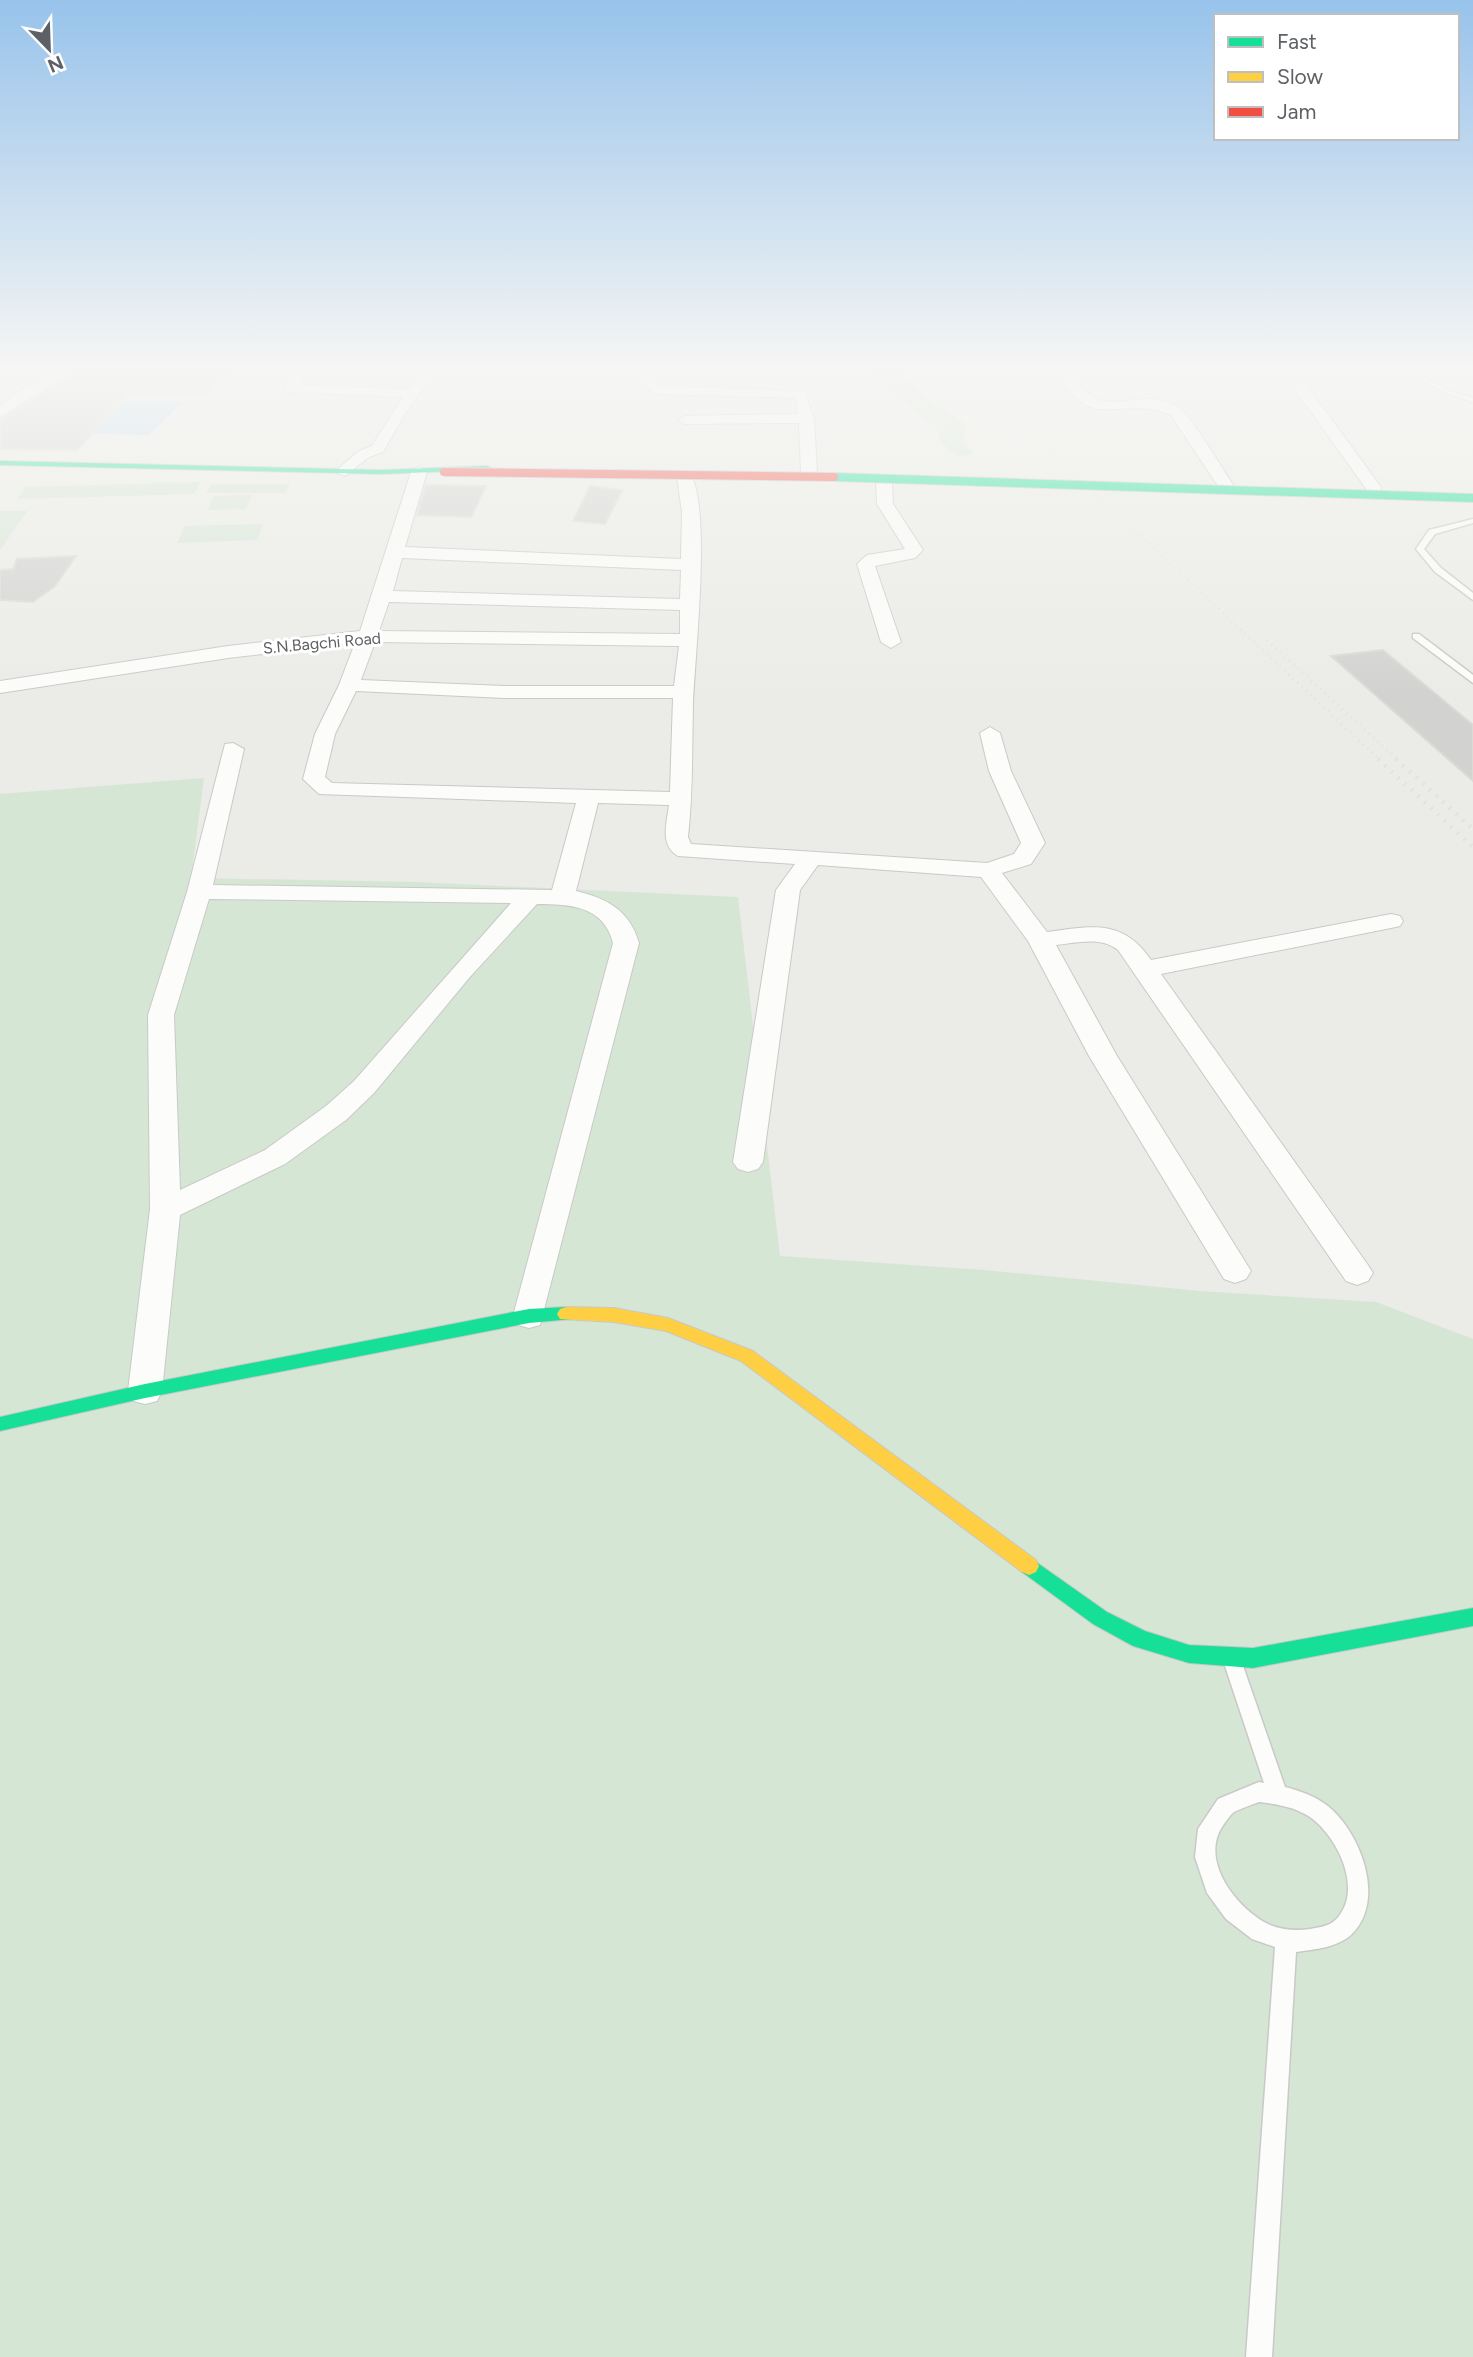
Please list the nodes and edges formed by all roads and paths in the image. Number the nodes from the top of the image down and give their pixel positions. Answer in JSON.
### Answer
{"nodes":[{"id":1,"x":418,"y":475,"type":"edge"},
{"id":2,"x":460,"y":475,"type":"edge"},
{"id":3,"x":711,"y":475,"type":"edge"},
{"id":4,"x":873,"y":475,"type":"edge"},
{"id":5,"x":1219,"y":475,"type":"edge"},
{"id":6,"x":1364,"y":475,"type":"edge"},
{"id":7,"x":685,"y":478,"type":"junction"},
{"id":8,"x":884,"y":483,"type":"junction"},
{"id":9,"x":1226,"y":486,"type":"junction"},
{"id":10,"x":1375,"y":490,"type":"junction"},
{"id":11,"x":1473,"y":497,"type":"edge"},
{"id":12,"x":1473,"y":521,"type":"edge"},
{"id":13,"x":394,"y":552,"type":"junction"},
{"id":14,"x":690,"y":565,"type":"junction"},
{"id":15,"x":382,"y":596,"type":"junction"},
{"id":16,"x":1473,"y":597,"type":"edge"},
{"id":17,"x":689,"y":605,"type":"junction"},
{"id":18,"x":366,"y":636,"type":"junction"},
{"id":19,"x":1416,"y":636,"type":"dead end"},
{"id":20,"x":689,"y":639,"type":"junction"},
{"id":21,"x":891,"y":642,"type":"dead end"},
{"id":22,"x":1473,"y":680,"type":"edge"},
{"id":23,"x":349,"y":685,"type":"junction"},
{"id":24,"x":0,"y":687,"type":"edge"},
{"id":25,"x":683,"y":692,"type":"junction"},
{"id":26,"x":990,"y":733,"type":"dead end"},
{"id":27,"x":233,"y":749,"type":"dead end"},
{"id":28,"x":589,"y":797,"type":"junction"},
{"id":29,"x":681,"y":799,"type":"junction"},
{"id":30,"x":812,"y":858,"type":"junction"},
{"id":31,"x":988,"y":870,"type":"junction"},
{"id":32,"x":199,"y":892,"type":"junction"},
{"id":33,"x":530,"y":897,"type":"junction"},
{"id":34,"x":562,"y":897,"type":"junction"},
{"id":35,"x":1391,"y":921,"type":"dead end"},
{"id":36,"x":1040,"y":940,"type":"junction"},
{"id":37,"x":1145,"y":969,"type":"junction"},
{"id":38,"x":748,"y":1161,"type":"dead end"},
{"id":39,"x":164,"y":1209,"type":"junction"},
{"id":40,"x":1235,"y":1271,"type":"dead end"},
{"id":41,"x":1357,"y":1273,"type":"dead end"},
{"id":42,"x":529,"y":1316,"type":"junction"},
{"id":43,"x":145,"y":1391,"type":"junction"},
{"id":44,"x":0,"y":1424,"type":"edge"},
{"id":45,"x":1473,"y":1617,"type":"edge"},
{"id":46,"x":1231,"y":1656,"type":"junction"},
{"id":47,"x":1278,"y":1794,"type":"junction"},
{"id":48,"x":1286,"y":1942,"type":"junction"},
{"id":49,"x":1259,"y":2357,"type":"edge"}],
"edges":[{"from":1,"to":13,"type":"street"},
{"from":2,"to":7,"type":"street"},
{"from":3,"to":11,"type":"street","bridge":true},
{"from":4,"to":9,"type":"street"},
{"from":5,"to":9,"type":"street"},
{"from":6,"to":10,"type":"street"},
{"from":7,"to":8,"type":"street"},
{"from":7,"to":14,"type":"street"},
{"from":8,"to":11,"type":"street"},
{"from":8,"to":21,"type":"street"},
{"from":9,"to":10,"type":"street"},
{"from":10,"to":11,"type":"street"},
{"from":12,"to":16,"type":"lane"},
{"from":13,"to":14,"type":"street"},
{"from":13,"to":15,"type":"street"},
{"from":14,"to":17,"type":"street"},
{"from":15,"to":17,"type":"street"},
{"from":15,"to":18,"type":"street"},
{"from":17,"to":20,"type":"street"},
{"from":18,"to":20,"type":"street","name":"S.N.Bagchi Road"},
{"from":18,"to":23,"type":"street"},
{"from":18,"to":24,"type":"street","name":"S.N.Bagchi Road"},
{"from":19,"to":22,"type":"lane"},
{"from":20,"to":25,"type":"street"},
{"from":23,"to":25,"type":"street"},
{"from":23,"to":28,"type":"street"},
{"from":25,"to":29,"type":"street"},
{"from":26,"to":31,"type":"street"},
{"from":27,"to":32,"type":"street"},
{"from":28,"to":29,"type":"street"},
{"from":28,"to":34,"type":"street"},
{"from":29,"to":30,"type":"street"},
{"from":30,"to":31,"type":"street"},
{"from":30,"to":38,"type":"street"},
{"from":31,"to":36,"type":"street"},
{"from":32,"to":33,"type":"street"},
{"from":32,"to":39,"type":"street"},
{"from":33,"to":34,"type":"street"},
{"from":33,"to":39,"type":"street"},
{"from":34,"to":42,"type":"street"},
{"from":35,"to":37,"type":"street"},
{"from":36,"to":37,"type":"street"},
{"from":36,"to":40,"type":"street"},
{"from":37,"to":41,"type":"street"},
{"from":39,"to":43,"type":"street"},
{"from":42,"to":43,"type":"street"},
{"from":42,"to":46,"type":"street"},
{"from":43,"to":44,"type":"street"},
{"from":45,"to":46,"type":"street"},
{"from":46,"to":47,"type":"lane"},
{"from":47,"to":48,"type":"lane"},
{"from":47,"to":48,"type":"lane"},
{"from":48,"to":49,"type":"lane"}]}
